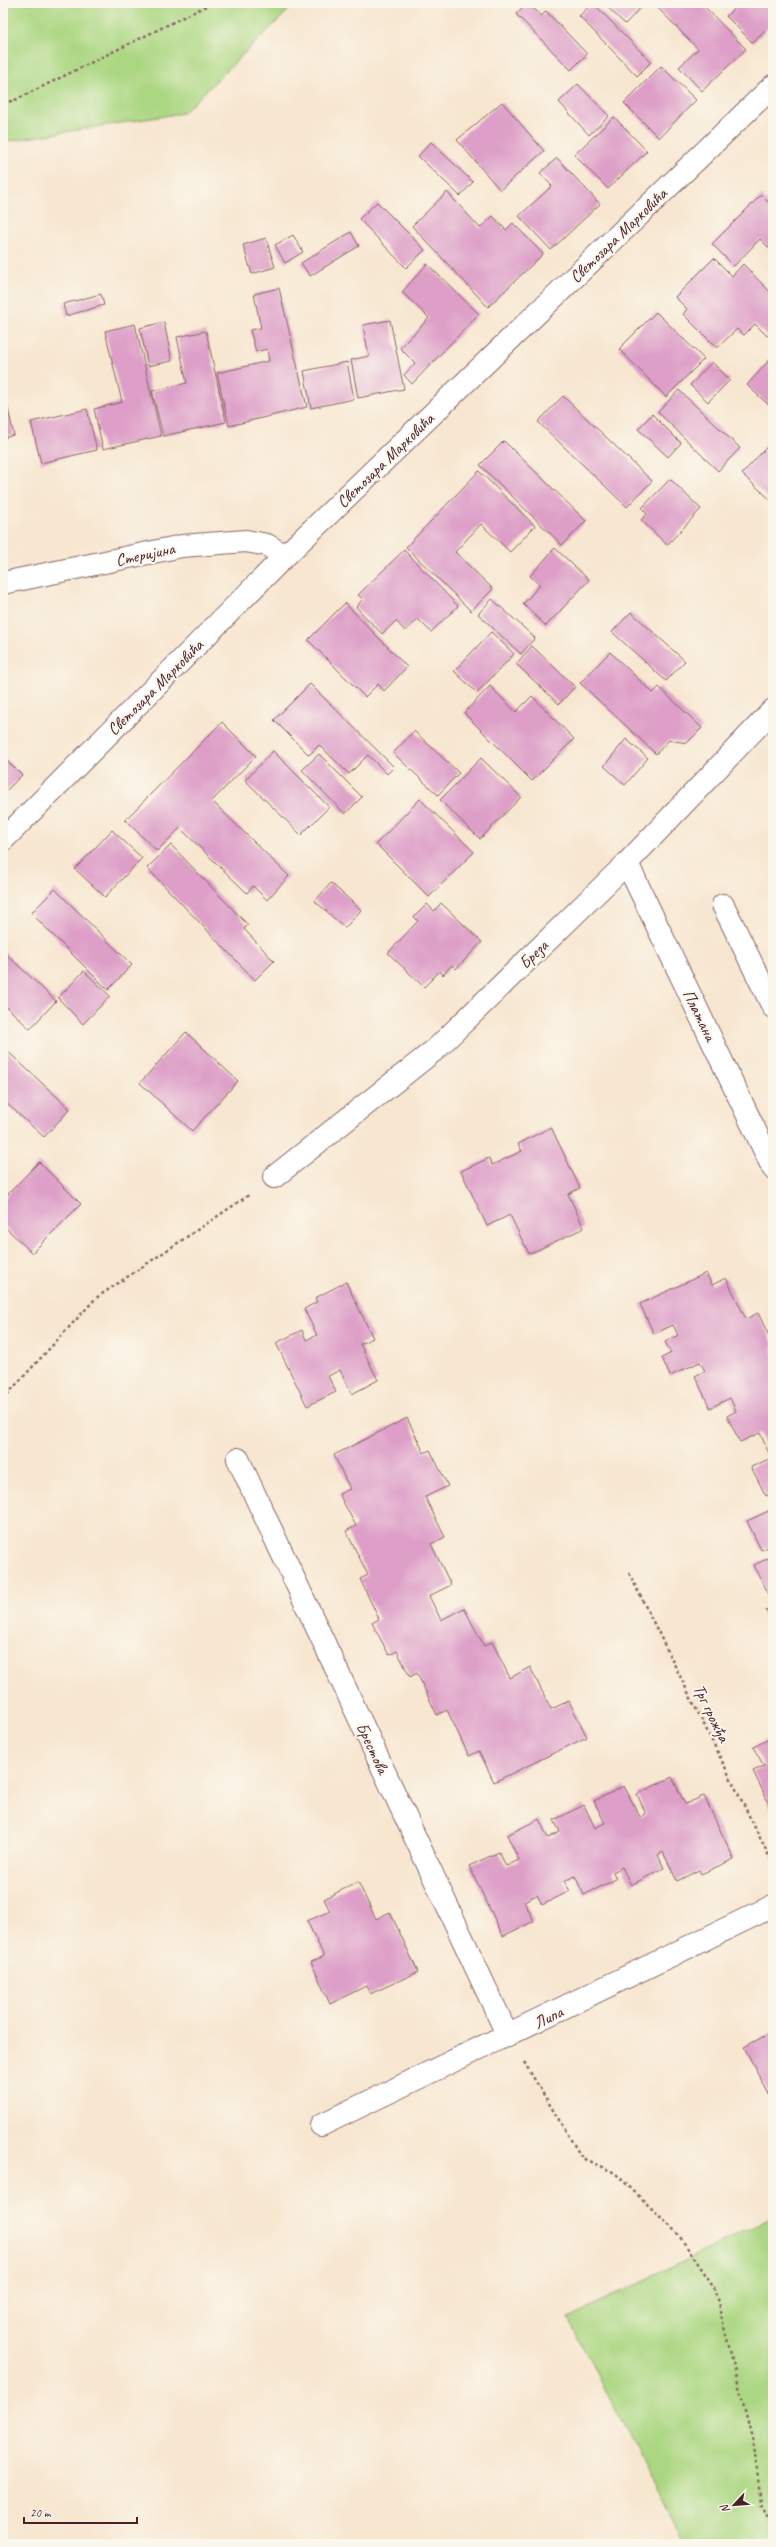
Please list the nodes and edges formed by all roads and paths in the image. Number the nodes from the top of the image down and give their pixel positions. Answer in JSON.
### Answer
{"nodes":[{"id":1,"x":212,"y":3,"type":"edge"},
{"id":2,"x":773,"y":86,"type":"edge"},
{"id":3,"x":3,"y":102,"type":"edge"},
{"id":4,"x":285,"y":556,"type":"junction"},
{"id":5,"x":3,"y":582,"type":"edge"},
{"id":6,"x":773,"y":710,"type":"edge"},
{"id":7,"x":3,"y":840,"type":"edge"},
{"id":8,"x":627,"y":863,"type":"junction"},
{"id":9,"x":723,"y":905,"type":"dead end"},
{"id":10,"x":773,"y":1007,"type":"edge"},
{"id":11,"x":770,"y":1156,"type":"edge"},
{"id":12,"x":274,"y":1177,"type":"joint"},
{"id":13,"x":3,"y":1399,"type":"edge"},
{"id":14,"x":238,"y":1459,"type":"dead end"},
{"id":15,"x":629,"y":1573,"type":"dead end"},
{"id":16,"x":773,"y":1864,"type":"edge"},
{"id":17,"x":773,"y":1906,"type":"edge"},
{"id":18,"x":508,"y":2036,"type":"junction"},
{"id":19,"x":321,"y":2125,"type":"dead end"},
{"id":20,"x":773,"y":2528,"type":"edge"}],
"edges":[{"from":1,"to":3,"type":"path"},
{"from":2,"to":4,"type":"street","name":"Светозара Марковића"},
{"from":4,"to":5,"type":"street","name":"Стеријина"},
{"from":4,"to":7,"type":"street","name":"Светозара Марковића"},
{"from":6,"to":8,"type":"street","name":"Бреза"},
{"from":8,"to":11,"type":"street","name":"Платана"},
{"from":8,"to":12,"type":"street","name":"Бреза"},
{"from":9,"to":10,"type":"street"},
{"from":12,"to":13,"type":"path"},
{"from":14,"to":18,"type":"street","name":"Брестова"},
{"from":15,"to":16,"type":"path","name":"Трг грожђа"},
{"from":17,"to":18,"type":"street","name":"Липа"},
{"from":18,"to":19,"type":"street","name":"Липа"},
{"from":18,"to":20,"type":"path"}]}
